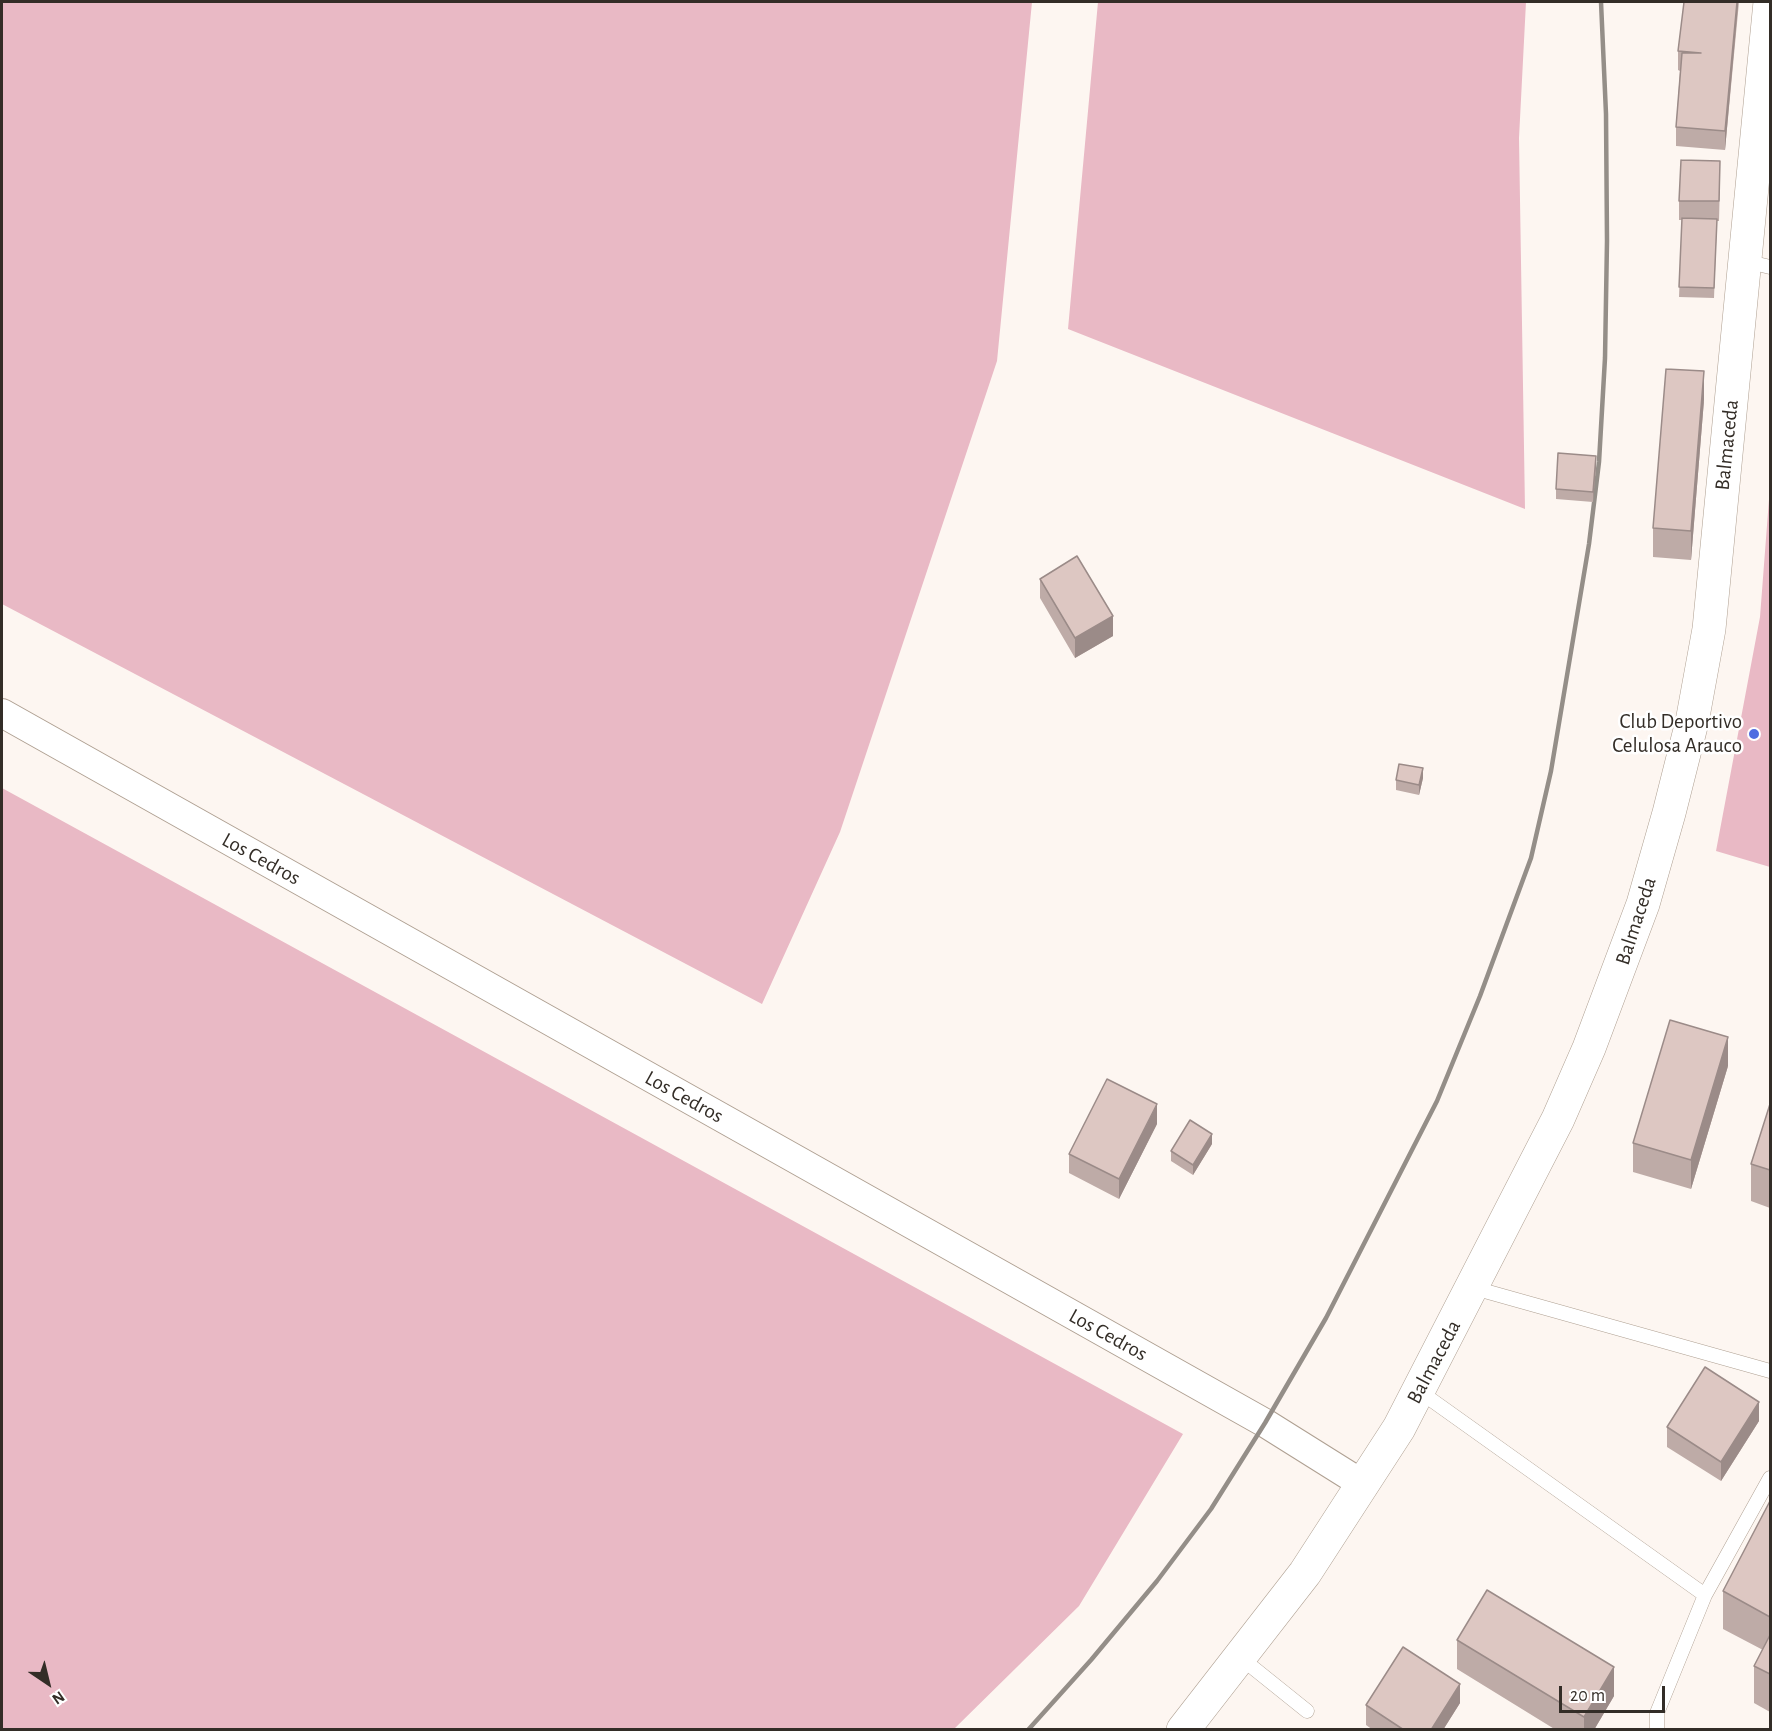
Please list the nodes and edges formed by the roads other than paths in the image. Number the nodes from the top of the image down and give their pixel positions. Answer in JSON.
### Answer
{"nodes":[{"id":1,"x":1770,"y":2,"type":"edge"},
{"id":2,"x":1757,"y":264,"type":"edge"},
{"id":3,"x":2,"y":713,"type":"edge"},
{"id":4,"x":1474,"y":1288,"type":"junction"},
{"id":5,"x":1770,"y":1371,"type":"edge"},
{"id":6,"x":1419,"y":1391,"type":"junction"},
{"id":7,"x":1770,"y":1478,"type":"edge"},
{"id":8,"x":1364,"y":1485,"type":"junction"},
{"id":9,"x":1705,"y":1595,"type":"junction"},
{"id":10,"x":1241,"y":1658,"type":"junction"},
{"id":11,"x":1307,"y":1711,"type":"dead end"},
{"id":12,"x":1183,"y":1730,"type":"edge"},
{"id":13,"x":1657,"y":1730,"type":"edge"}],
"edges":[{"from":1,"to":2,"type":"street","name":"Balmaceda"},
{"from":2,"to":4,"type":"street","name":"Balmaceda"},
{"from":3,"to":8,"type":"street","name":"Los Cedros"},
{"from":4,"to":5,"type":"lane"},
{"from":4,"to":6,"type":"street","name":"Balmaceda"},
{"from":6,"to":8,"type":"street","name":"Balmaceda"},
{"from":6,"to":9,"type":"lane"},
{"from":7,"to":9,"type":"lane"},
{"from":8,"to":10,"type":"street","name":"Balmaceda"},
{"from":9,"to":13,"type":"lane"},
{"from":10,"to":11,"type":"lane"},
{"from":10,"to":12,"type":"street","name":"Balmaceda"}]}
